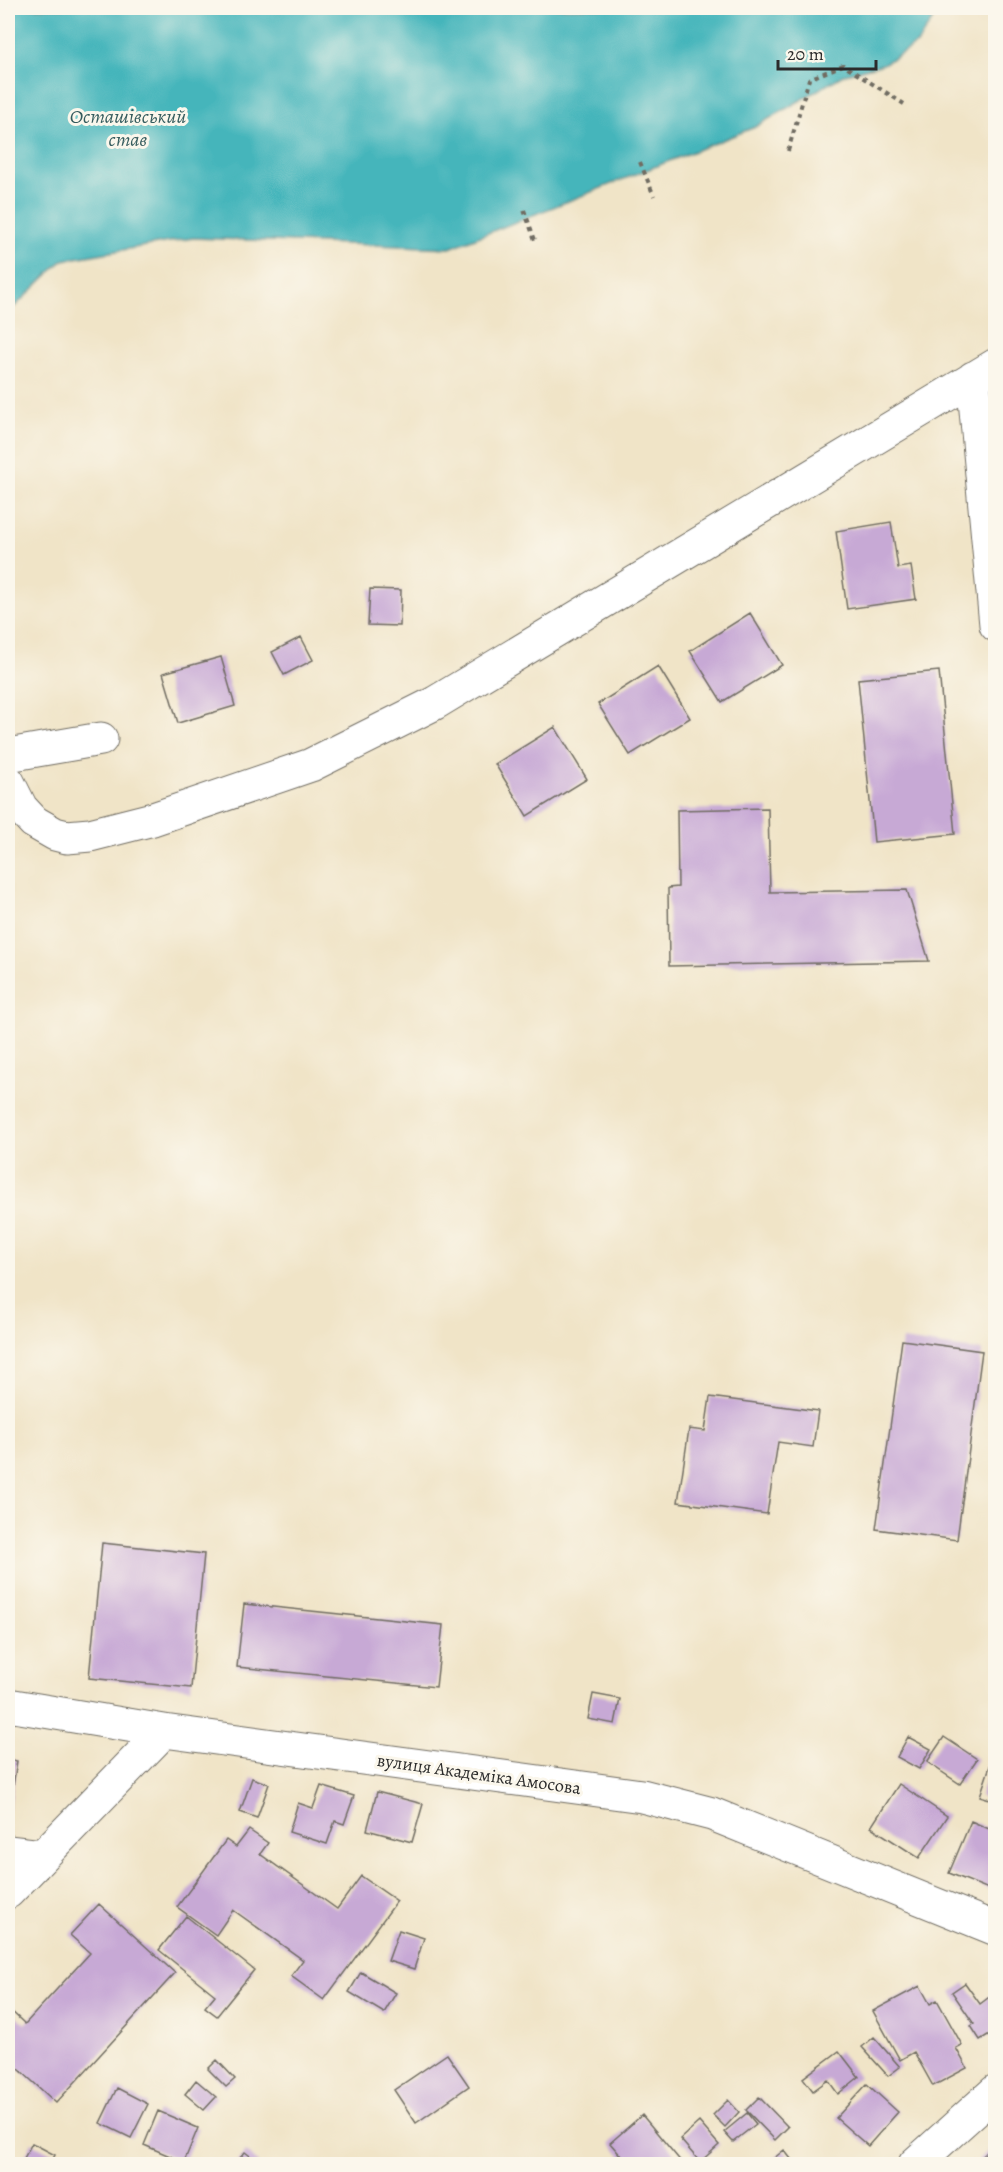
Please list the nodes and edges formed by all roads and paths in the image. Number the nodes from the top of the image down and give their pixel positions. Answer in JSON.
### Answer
{"nodes":[{"id":1,"x":904,"y":104,"type":"dead end"},
{"id":2,"x":788,"y":151,"type":"dead end"},
{"id":3,"x":640,"y":162,"type":"dead end"},
{"id":4,"x":654,"y":196,"type":"dead end"},
{"id":5,"x":524,"y":210,"type":"dead end"},
{"id":6,"x":535,"y":240,"type":"dead end"},
{"id":7,"x":984,"y":372,"type":"edge"},
{"id":8,"x":996,"y":625,"type":"edge"},
{"id":9,"x":101,"y":739,"type":"dead end"},
{"id":10,"x":8,"y":755,"type":"edge"},
{"id":11,"x":8,"y":782,"type":"edge"},
{"id":12,"x":8,"y":1705,"type":"edge"},
{"id":13,"x":164,"y":1731,"type":"junction"},
{"id":14,"x":8,"y":1852,"type":"edge"},
{"id":15,"x":42,"y":1856,"type":"junction"},
{"id":16,"x":8,"y":1892,"type":"edge"},
{"id":17,"x":996,"y":1929,"type":"edge"},
{"id":18,"x":996,"y":2091,"type":"edge"},
{"id":19,"x":915,"y":2164,"type":"edge"}],
"edges":[{"from":1,"to":2,"type":"path"},
{"from":3,"to":4,"type":"path"},
{"from":5,"to":6,"type":"path"},
{"from":7,"to":8,"type":"street"},
{"from":7,"to":11,"type":"street"},
{"from":9,"to":10,"type":"street"},
{"from":12,"to":13,"type":"street","name":"вулиця Академіка Амосова"},
{"from":13,"to":15,"type":"street"},
{"from":13,"to":17,"type":"street","name":"вулиця Академіка Амосова"},
{"from":14,"to":15,"type":"street"},
{"from":15,"to":16,"type":"street"},
{"from":18,"to":19,"type":"street"}]}
